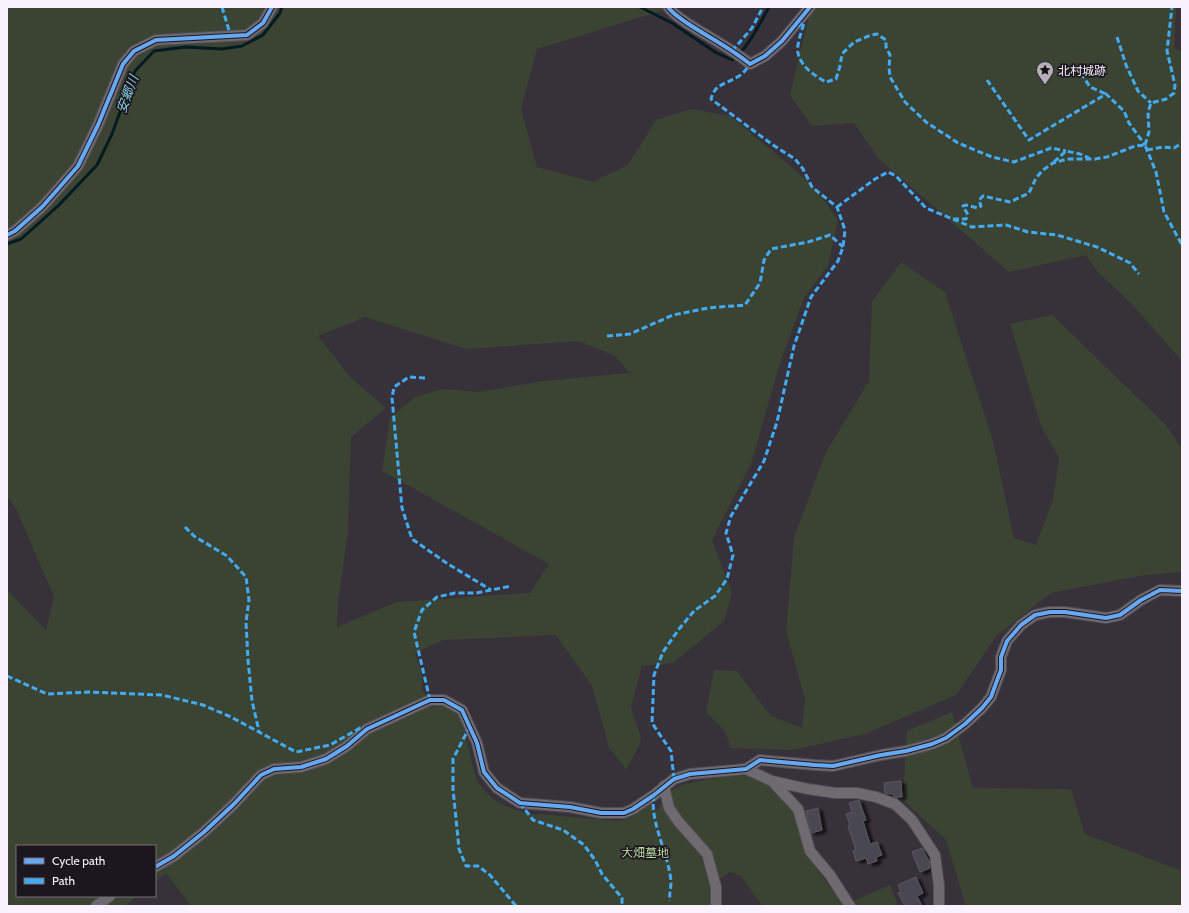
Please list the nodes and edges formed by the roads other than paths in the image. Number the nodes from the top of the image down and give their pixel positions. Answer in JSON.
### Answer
{"nodes":[{"id":1,"x":272,"y":7,"type":"edge"},
{"id":2,"x":668,"y":7,"type":"edge"},
{"id":3,"x":810,"y":7,"type":"edge"},
{"id":4,"x":7,"y":235,"type":"edge"},
{"id":5,"x":1182,"y":591,"type":"edge"},
{"id":6,"x":746,"y":769,"type":"junction"},
{"id":7,"x":772,"y":781,"type":"junction"},
{"id":8,"x":664,"y":786,"type":"junction"},
{"id":9,"x":156,"y":865,"type":"edge"},
{"id":10,"x":109,"y":897,"type":"edge"},
{"id":11,"x":96,"y":906,"type":"edge"},
{"id":12,"x":716,"y":906,"type":"edge"},
{"id":13,"x":850,"y":906,"type":"edge"},
{"id":14,"x":939,"y":906,"type":"edge"}],
"edges":[{"from":1,"to":4,"type":"street"},
{"from":2,"to":3,"type":"street"},
{"from":5,"to":6,"type":"street"},
{"from":6,"to":7,"type":"street"},
{"from":6,"to":8,"type":"street"},
{"from":7,"to":13,"type":"street"},
{"from":7,"to":14,"type":"street"},
{"from":8,"to":9,"type":"street"},
{"from":8,"to":12,"type":"street"},
{"from":10,"to":11,"type":"street"}]}
